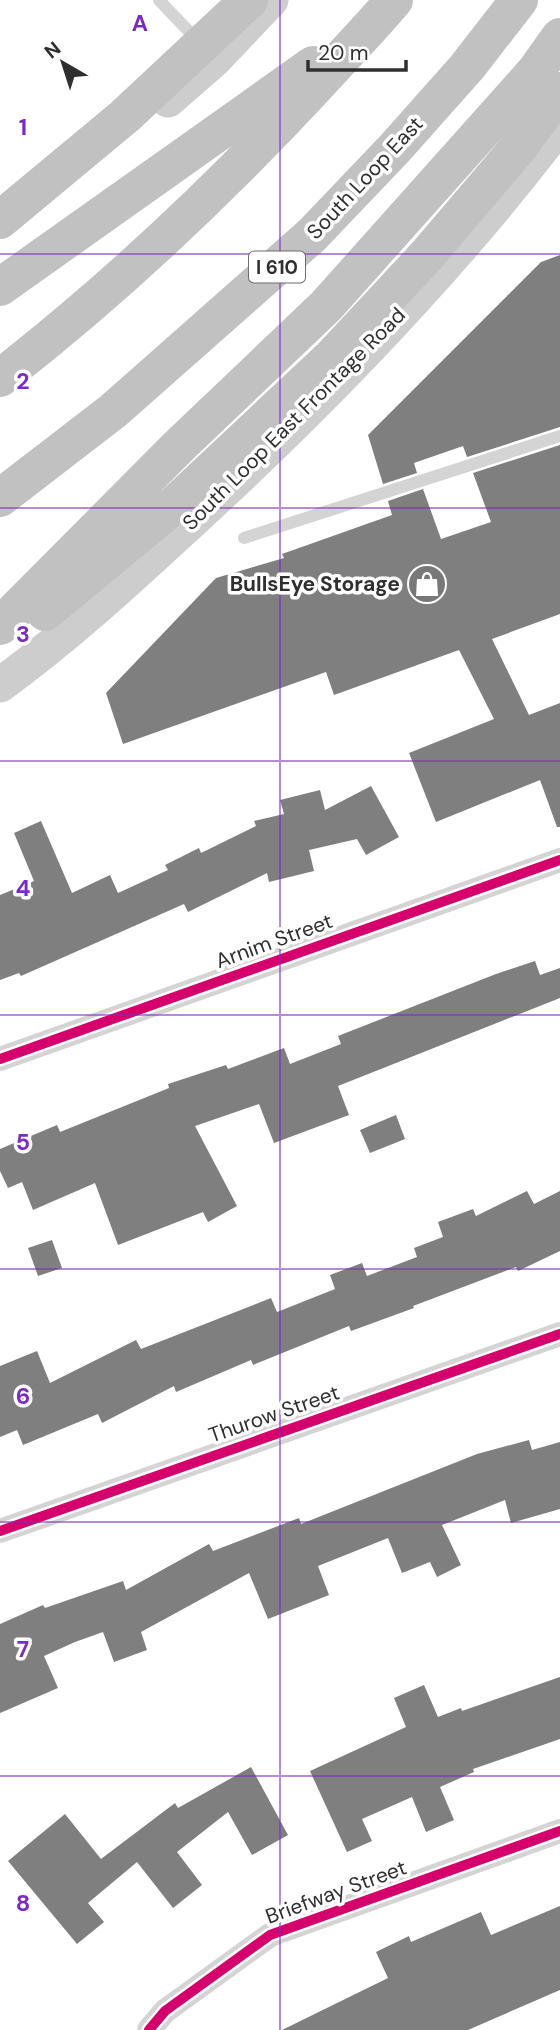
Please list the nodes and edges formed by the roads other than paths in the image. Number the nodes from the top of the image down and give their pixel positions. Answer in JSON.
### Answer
{"nodes":[{"id":1,"x":159,"y":0,"type":"edge"},
{"id":2,"x":249,"y":0,"type":"edge"},
{"id":3,"x":271,"y":0,"type":"edge"},
{"id":4,"x":519,"y":0,"type":"edge"},
{"id":5,"x":386,"y":10,"type":"edge"},
{"id":6,"x":560,"y":37,"type":"edge"},
{"id":7,"x":215,"y":59,"type":"junction"},
{"id":8,"x":560,"y":91,"type":"edge"},
{"id":9,"x":553,"y":140,"type":"edge"},
{"id":10,"x":0,"y":220,"type":"edge"},
{"id":11,"x":0,"y":233,"type":"edge"},
{"id":12,"x":0,"y":287,"type":"edge"},
{"id":13,"x":0,"y":378,"type":"edge"},
{"id":14,"x":560,"y":436,"type":"edge"},
{"id":15,"x":0,"y":498,"type":"edge"},
{"id":16,"x":244,"y":538,"type":"dead end"},
{"id":17,"x":0,"y":626,"type":"edge"},
{"id":18,"x":0,"y":648,"type":"edge"},
{"id":19,"x":0,"y":685,"type":"edge"},
{"id":20,"x":560,"y":860,"type":"edge"},
{"id":21,"x":0,"y":1059,"type":"edge"},
{"id":22,"x":560,"y":1334,"type":"edge"},
{"id":23,"x":0,"y":1531,"type":"edge"},
{"id":24,"x":560,"y":1831,"type":"edge"},
{"id":25,"x":149,"y":2030,"type":"edge"}],
"edges":[{"from":1,"to":7,"type":"lane"},
{"from":2,"to":10,"type":"highway","bridge":true},
{"from":3,"to":7,"type":"main road"},
{"from":4,"to":15,"type":"highway","name":"South Loop East","number":"I 610"},
{"from":5,"to":12,"type":"highway"},
{"from":5,"to":13,"type":"highway"},
{"from":6,"to":17,"type":"highway"},
{"from":7,"to":11,"type":"main road"},
{"from":8,"to":18,"type":"highway"},
{"from":9,"to":19,"type":"main road","name":"South Loop East Frontage Road"},
{"from":14,"to":16,"type":"lane"},
{"from":20,"to":21,"type":"street","name":"Arnim Street"},
{"from":22,"to":23,"type":"street","name":"Thurow Street"},
{"from":24,"to":25,"type":"street","name":"Briefway Street"}]}
